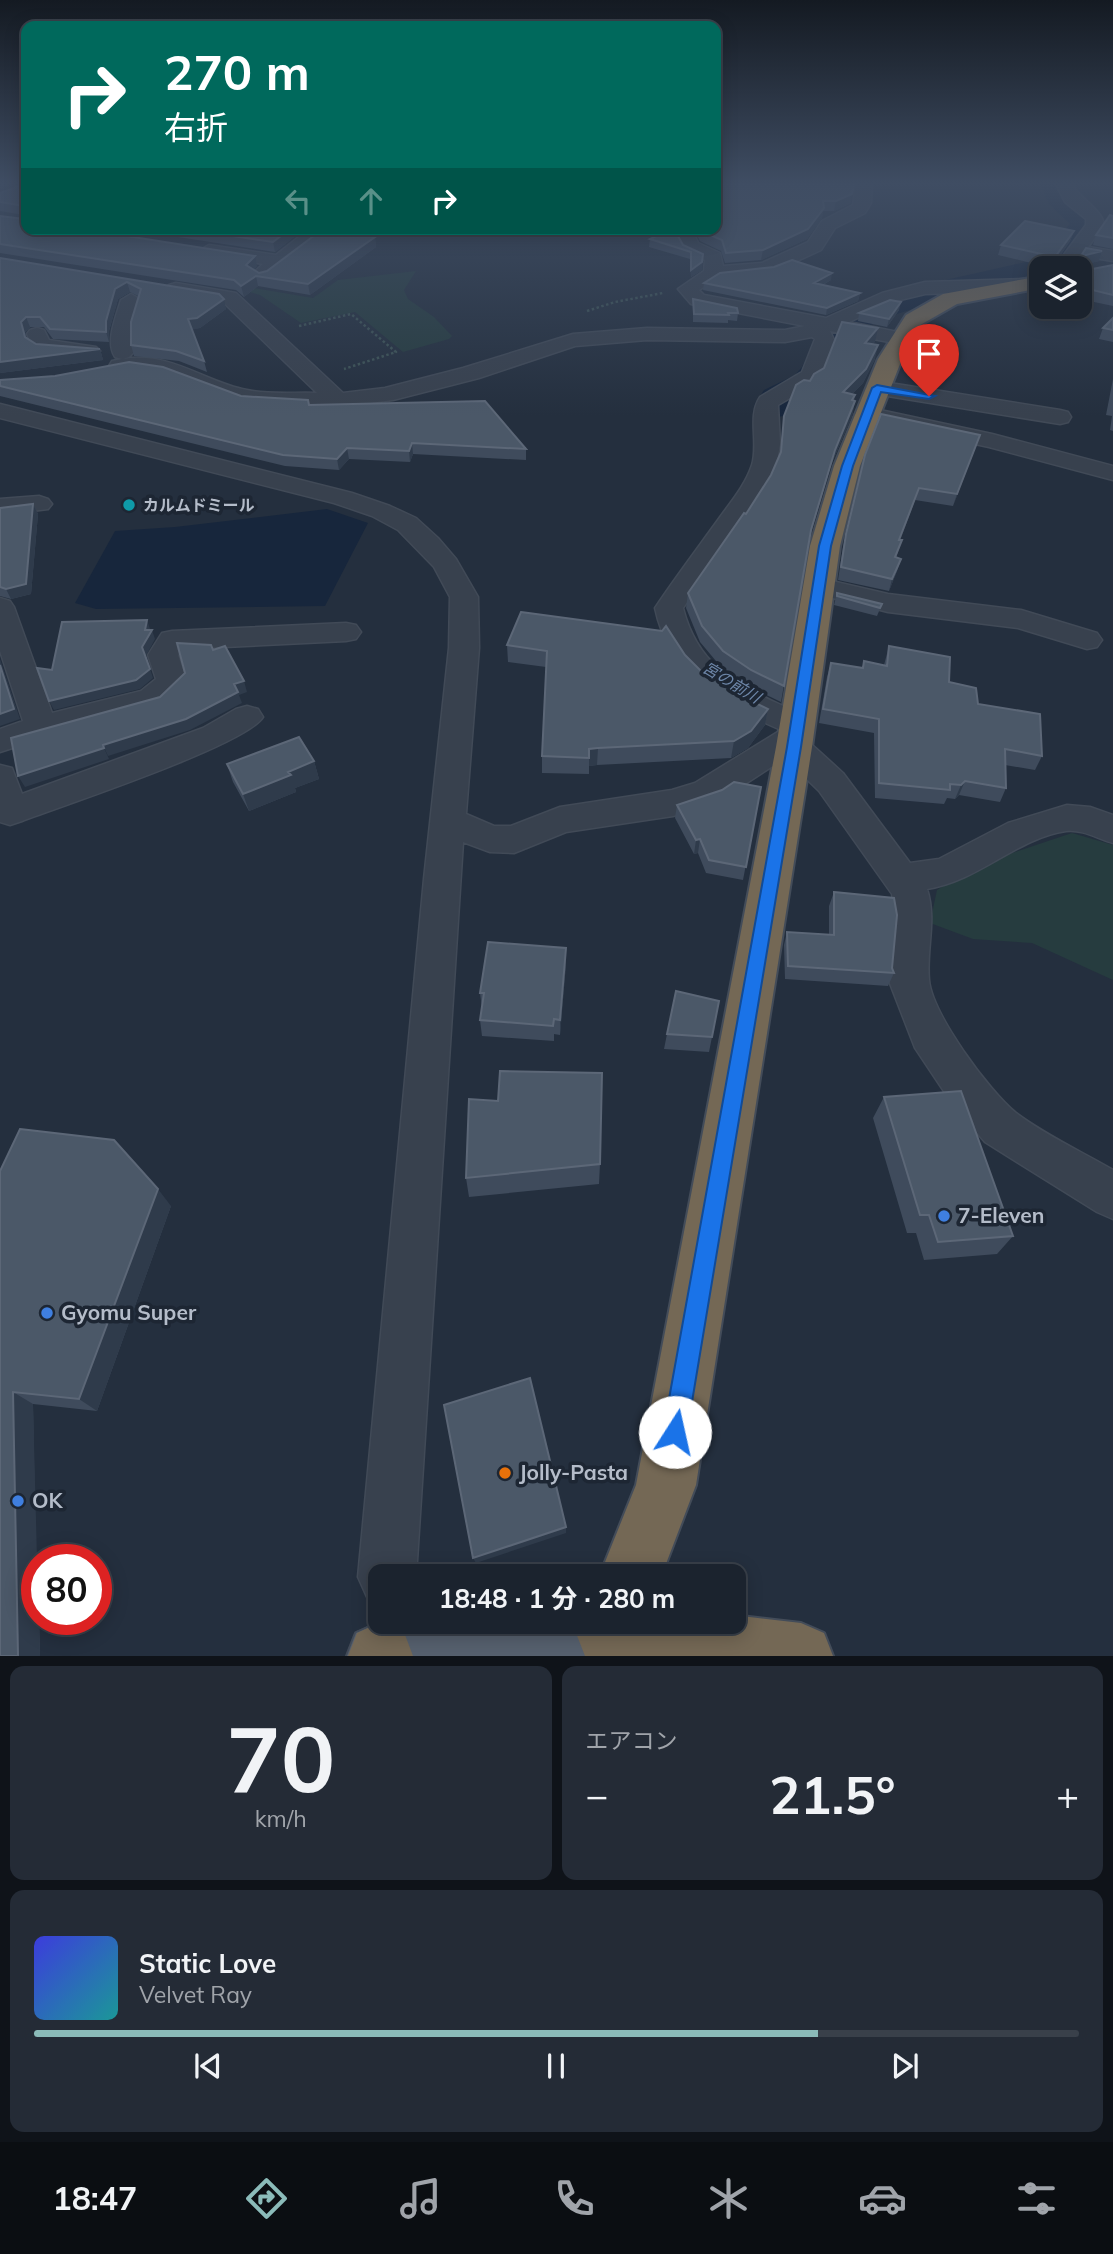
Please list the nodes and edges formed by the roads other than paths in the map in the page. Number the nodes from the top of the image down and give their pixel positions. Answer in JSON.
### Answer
{"nodes":[{"id":1,"x":279,"y":261,"type":"edge"},
{"id":2,"x":714,"y":261,"type":"edge"},
{"id":3,"x":781,"y":261,"type":"edge"},
{"id":4,"x":1113,"y":267,"type":"edge"},
{"id":5,"x":1092,"y":271,"type":"edge"},
{"id":6,"x":713,"y":273,"type":"junction"},
{"id":7,"x":1029,"y":284,"type":"edge"},
{"id":8,"x":1029,"y":285,"type":"edge"},
{"id":9,"x":161,"y":286,"type":"edge"},
{"id":10,"x":229,"y":297,"type":"junction"},
{"id":11,"x":889,"y":298,"type":"junction"},
{"id":12,"x":131,"y":300,"type":"dead end"},
{"id":13,"x":929,"y":310,"type":"junction"},
{"id":14,"x":821,"y":327,"type":"junction"},
{"id":15,"x":37,"y":334,"type":"dead end"},
{"id":16,"x":900,"y":338,"type":"junction"},
{"id":17,"x":127,"y":358,"type":"junction"},
{"id":18,"x":82,"y":373,"type":"edge"},
{"id":19,"x":338,"y":400,"type":"junction"},
{"id":20,"x":872,"y":401,"type":"junction"},
{"id":21,"x":6,"y":417,"type":"edge"},
{"id":22,"x":1060,"y":417,"type":"dead end"},
{"id":23,"x":1113,"y":473,"type":"edge"},
{"id":24,"x":39,"y":504,"type":"dead end"},
{"id":25,"x":0,"y":507,"type":"edge"},
{"id":26,"x":819,"y":586,"type":"junction"},
{"id":27,"x":0,"y":607,"type":"edge"},
{"id":28,"x":346,"y":632,"type":"dead end"},
{"id":29,"x":1087,"y":640,"type":"dead end"},
{"id":30,"x":5,"y":645,"type":"edge"},
{"id":31,"x":247,"y":716,"type":"dead end"},
{"id":32,"x":41,"y":727,"type":"junction"},
{"id":33,"x":796,"y":736,"type":"junction"},
{"id":34,"x":0,"y":741,"type":"edge"},
{"id":35,"x":0,"y":777,"type":"edge"},
{"id":36,"x":449,"y":821,"type":"junction"},
{"id":37,"x":1113,"y":831,"type":"edge"},
{"id":38,"x":901,"y":879,"type":"junction"},
{"id":39,"x":1113,"y":1196,"type":"edge"},
{"id":40,"x":388,"y":1564,"type":"edge"},
{"id":41,"x":635,"y":1564,"type":"edge"},
{"id":42,"x":546,"y":1634,"type":"edge"},
{"id":43,"x":645,"y":1634,"type":"edge"},
{"id":44,"x":381,"y":1647,"type":"edge"},
{"id":45,"x":801,"y":1656,"type":"edge"}],
"edges":[{"from":1,"to":10,"type":"street"},
{"from":2,"to":6,"type":"street"},
{"from":3,"to":6,"type":"street"},
{"from":4,"to":5,"type":"highway"},
{"from":6,"to":14,"type":"street"},
{"from":7,"to":11,"type":"street"},
{"from":8,"to":13,"type":"highway"},
{"from":9,"to":10,"type":"street"},
{"from":10,"to":19,"type":"street"},
{"from":11,"to":13,"type":"street"},
{"from":11,"to":14,"type":"street"},
{"from":12,"to":17,"type":"street"},
{"from":13,"to":16,"type":"highway"},
{"from":14,"to":16,"type":"street"},
{"from":14,"to":19,"type":"street"},
{"from":14,"to":33,"type":"street"},
{"from":15,"to":17,"type":"street"},
{"from":16,"to":20,"type":"highway"},
{"from":17,"to":18,"type":"street"},
{"from":17,"to":19,"type":"street"},
{"from":20,"to":22,"type":"street"},
{"from":20,"to":23,"type":"street"},
{"from":20,"to":26,"type":"highway"},
{"from":21,"to":36,"type":"street"},
{"from":24,"to":25,"type":"street"},
{"from":26,"to":29,"type":"street"},
{"from":26,"to":33,"type":"highway"},
{"from":27,"to":30,"type":"street"},
{"from":28,"to":32,"type":"street"},
{"from":30,"to":32,"type":"street"},
{"from":31,"to":35,"type":"street"},
{"from":32,"to":34,"type":"street"},
{"from":33,"to":36,"type":"street"},
{"from":33,"to":38,"type":"street"},
{"from":33,"to":41,"type":"highway"},
{"from":36,"to":40,"type":"street"},
{"from":37,"to":38,"type":"street"},
{"from":38,"to":39,"type":"street"},
{"from":42,"to":44,"type":"main road"},
{"from":43,"to":45,"type":"highway"}]}
